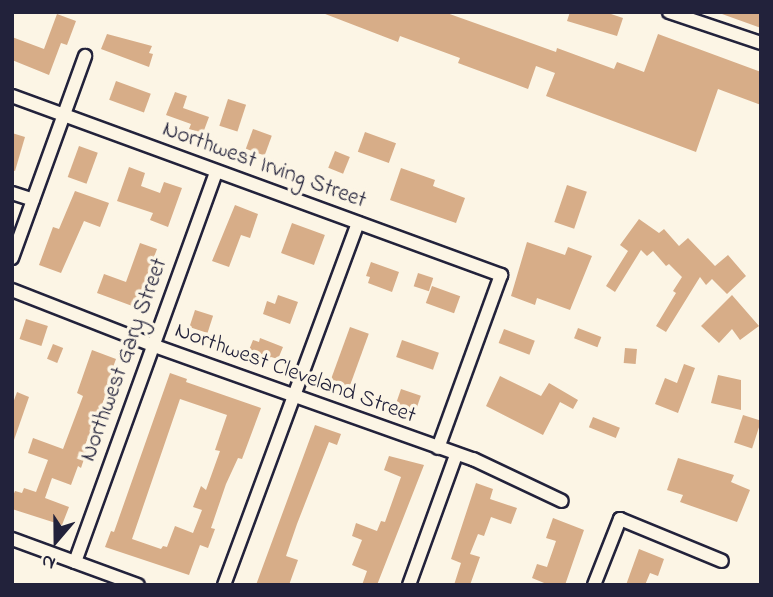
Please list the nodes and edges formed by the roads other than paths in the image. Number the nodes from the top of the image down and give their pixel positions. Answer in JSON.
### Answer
{"nodes":[{"id":1,"x":669,"y":12,"type":"edge"},
{"id":2,"x":761,"y":43,"type":"edge"},
{"id":3,"x":85,"y":56,"type":"dead end"},
{"id":4,"x":12,"y":96,"type":"edge"},
{"id":5,"x":64,"y":116,"type":"junction"},
{"id":6,"x":216,"y":172,"type":"junction"},
{"id":7,"x":12,"y":193,"type":"edge"},
{"id":8,"x":33,"y":200,"type":"junction"},
{"id":9,"x":358,"y":223,"type":"junction"},
{"id":10,"x":12,"y":258,"type":"edge"},
{"id":11,"x":12,"y":290,"type":"edge"},
{"id":12,"x":152,"y":345,"type":"junction"},
{"id":13,"x":295,"y":395,"type":"junction"},
{"id":14,"x":438,"y":448,"type":"junction"},
{"id":15,"x":456,"y":455,"type":"junction"},
{"id":16,"x":562,"y":501,"type":"dead end"},
{"id":17,"x":12,"y":539,"type":"edge"},
{"id":18,"x":722,"y":561,"type":"dead end"},
{"id":19,"x":75,"y":562,"type":"junction"},
{"id":20,"x":138,"y":585,"type":"edge"},
{"id":21,"x":224,"y":585,"type":"edge"},
{"id":22,"x":409,"y":585,"type":"edge"},
{"id":23,"x":594,"y":585,"type":"edge"}],
"edges":[{"from":1,"to":2,"type":"street"},
{"from":3,"to":5,"type":"street"},
{"from":4,"to":5,"type":"street","name":"Northwest Irving Street"},
{"from":5,"to":6,"type":"street","name":"Northwest Irving Street"},
{"from":5,"to":8,"type":"street"},
{"from":6,"to":9,"type":"street","name":"Northwest Irving Street"},
{"from":6,"to":12,"type":"street","name":"Northwest Gary Street"},
{"from":7,"to":8,"type":"street"},
{"from":8,"to":10,"type":"street"},
{"from":9,"to":13,"type":"street"},
{"from":9,"to":14,"type":"street","name":"Northwest Irving Street"},
{"from":11,"to":12,"type":"street","name":"Northwest Cleveland Street"},
{"from":12,"to":13,"type":"street","name":"Northwest Cleveland Street"},
{"from":12,"to":19,"type":"street","name":"Northwest Gary Street"},
{"from":13,"to":14,"type":"street","name":"Northwest Cleveland Street"},
{"from":13,"to":21,"type":"street"},
{"from":14,"to":15,"type":"street","name":"Northwest Cleveland Street"},
{"from":15,"to":16,"type":"street","name":"Northwest Cleveland Street"},
{"from":15,"to":22,"type":"street"},
{"from":17,"to":19,"type":"street"},
{"from":18,"to":23,"type":"street"},
{"from":19,"to":20,"type":"street"}]}
